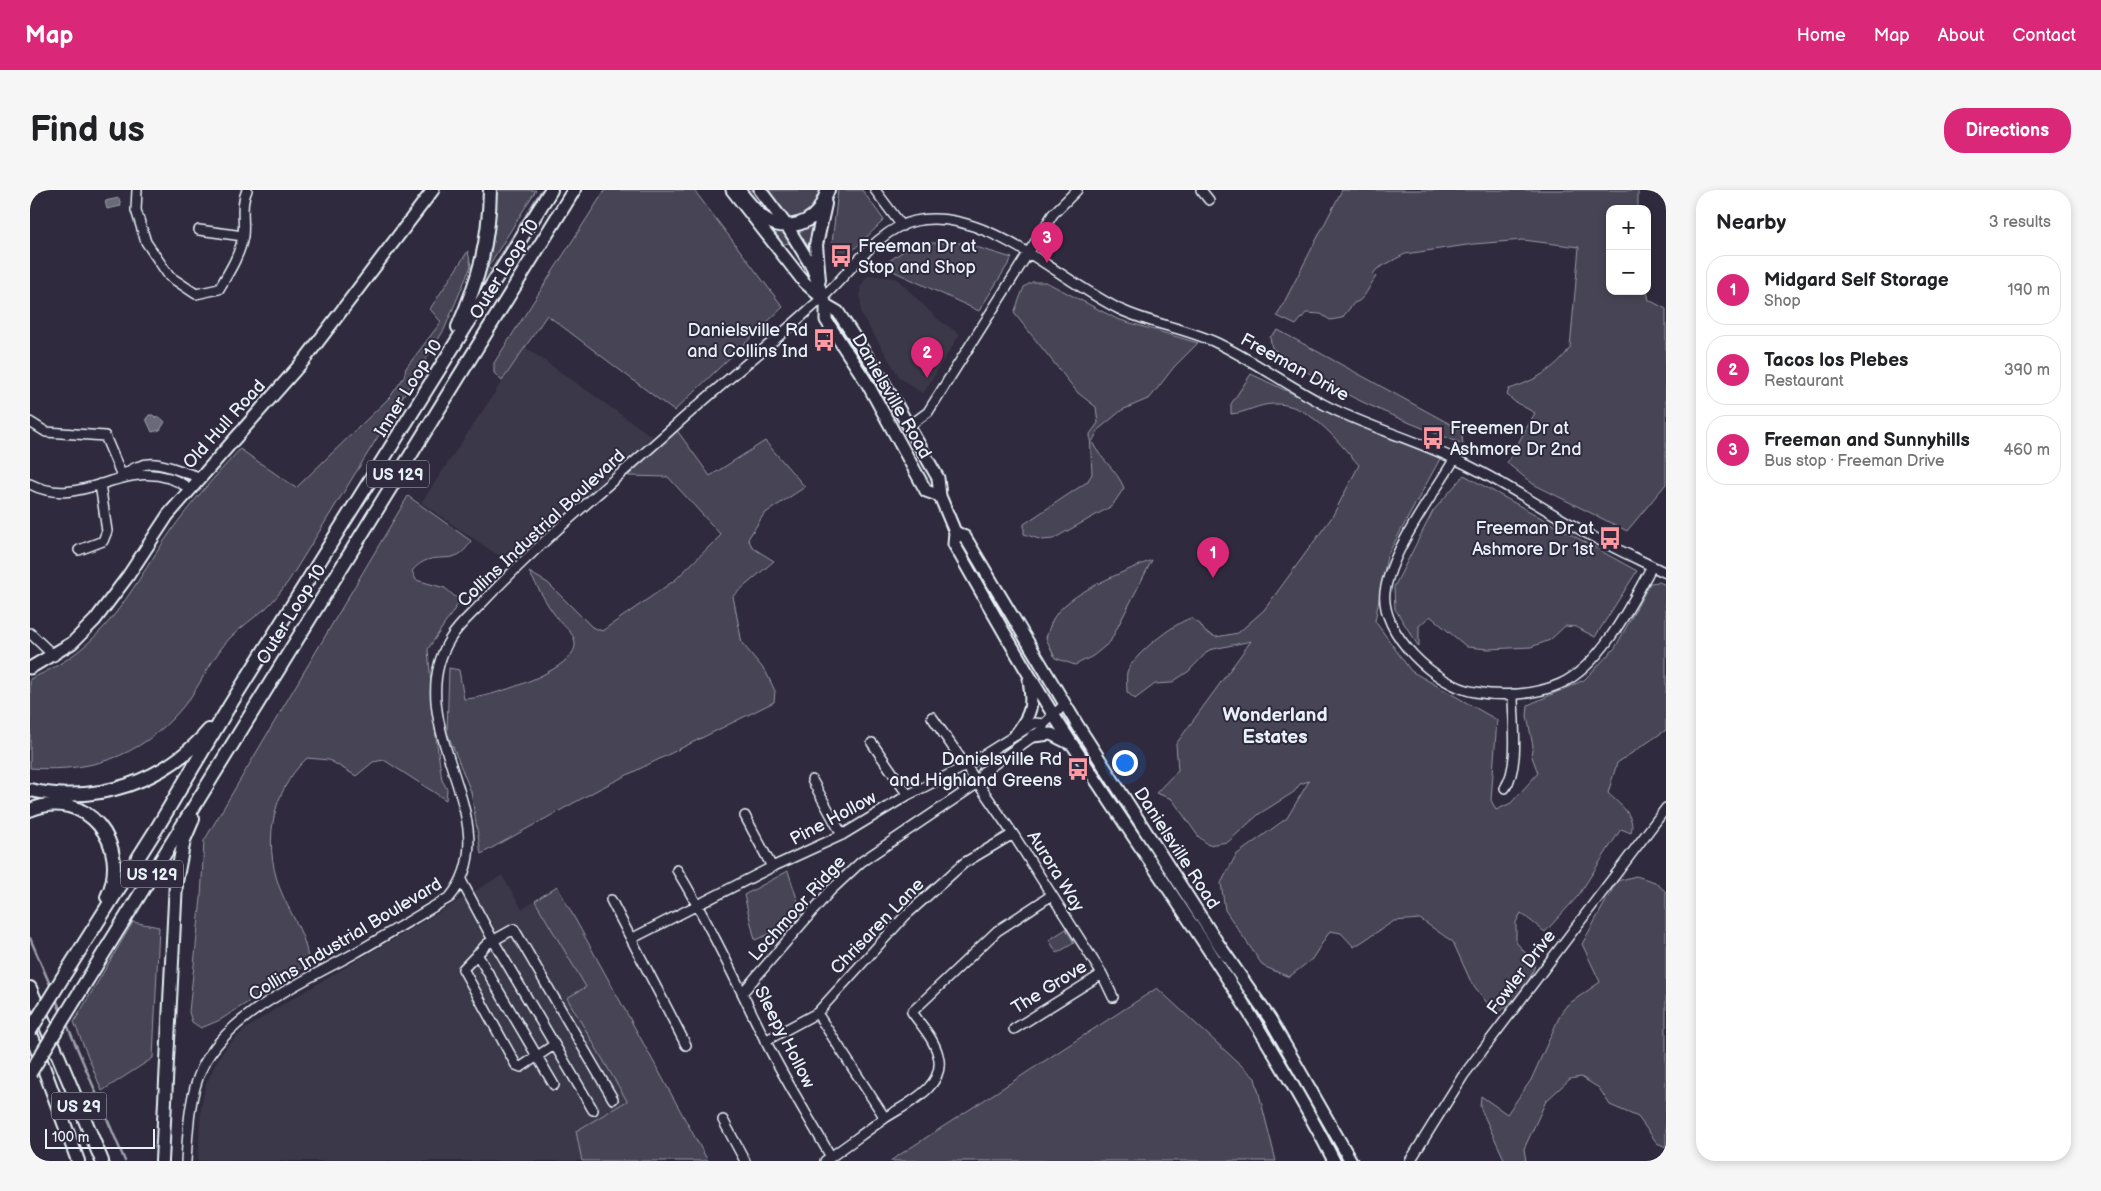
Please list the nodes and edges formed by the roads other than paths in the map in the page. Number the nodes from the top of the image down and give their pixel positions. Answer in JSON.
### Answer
{"nodes":[{"id":1,"x":137,"y":190,"type":"edge"},
{"id":2,"x":433,"y":190,"type":"edge"},
{"id":3,"x":490,"y":190,"type":"edge"},
{"id":4,"x":551,"y":190,"type":"edge"},
{"id":5,"x":574,"y":190,"type":"edge"},
{"id":6,"x":760,"y":190,"type":"edge"},
{"id":7,"x":828,"y":190,"type":"edge"},
{"id":8,"x":875,"y":190,"type":"edge"},
{"id":9,"x":1077,"y":190,"type":"edge"},
{"id":10,"x":1201,"y":190,"type":"edge"},
{"id":11,"x":244,"y":192,"type":"edge"},
{"id":12,"x":740,"y":194,"type":"edge"},
{"id":13,"x":1208,"y":200,"type":"dead end"},
{"id":14,"x":787,"y":226,"type":"junction"},
{"id":15,"x":902,"y":226,"type":"junction"},
{"id":16,"x":199,"y":230,"type":"dead end"},
{"id":17,"x":243,"y":236,"type":"junction"},
{"id":18,"x":1027,"y":254,"type":"junction"},
{"id":19,"x":818,"y":280,"type":"junction"},
{"id":20,"x":824,"y":302,"type":"junction"},
{"id":21,"x":442,"y":365,"type":"junction"},
{"id":22,"x":30,"y":422,"type":"edge"},
{"id":23,"x":909,"y":426,"type":"junction"},
{"id":24,"x":1455,"y":458,"type":"junction"},
{"id":25,"x":122,"y":476,"type":"junction"},
{"id":26,"x":199,"y":477,"type":"junction"},
{"id":27,"x":30,"y":484,"type":"edge"},
{"id":28,"x":100,"y":484,"type":"junction"},
{"id":29,"x":189,"y":488,"type":"junction"},
{"id":30,"x":940,"y":496,"type":"junction"},
{"id":31,"x":955,"y":532,"type":"junction"},
{"id":32,"x":79,"y":550,"type":"dead end"},
{"id":33,"x":1652,"y":566,"type":"junction"},
{"id":34,"x":1666,"y":572,"type":"edge"},
{"id":35,"x":30,"y":633,"type":"edge"},
{"id":36,"x":54,"y":656,"type":"junction"},
{"id":37,"x":30,"y":668,"type":"edge"},
{"id":38,"x":1028,"y":674,"type":"junction"},
{"id":39,"x":1513,"y":694,"type":"junction"},
{"id":40,"x":230,"y":705,"type":"junction"},
{"id":41,"x":1064,"y":705,"type":"junction"},
{"id":42,"x":932,"y":717,"type":"dead end"},
{"id":43,"x":1049,"y":719,"type":"junction"},
{"id":44,"x":1016,"y":734,"type":"junction"},
{"id":45,"x":1033,"y":736,"type":"junction"},
{"id":46,"x":872,"y":743,"type":"dead end"},
{"id":47,"x":1073,"y":746,"type":"junction"},
{"id":48,"x":223,"y":758,"type":"junction"},
{"id":49,"x":966,"y":766,"type":"junction"},
{"id":50,"x":812,"y":780,"type":"dead end"},
{"id":51,"x":978,"y":782,"type":"junction"},
{"id":52,"x":1505,"y":788,"type":"dead end"},
{"id":53,"x":30,"y":790,"type":"edge"},
{"id":54,"x":908,"y":795,"type":"junction"},
{"id":55,"x":1666,"y":808,"type":"edge"},
{"id":56,"x":30,"y":810,"type":"edge"},
{"id":57,"x":745,"y":816,"type":"dead end"},
{"id":58,"x":1014,"y":834,"type":"junction"},
{"id":59,"x":842,"y":835,"type":"junction"},
{"id":60,"x":772,"y":868,"type":"junction"},
{"id":61,"x":677,"y":870,"type":"dead end"},
{"id":62,"x":462,"y":882,"type":"junction"},
{"id":63,"x":1052,"y":895,"type":"junction"},
{"id":64,"x":611,"y":900,"type":"dead end"},
{"id":65,"x":698,"y":905,"type":"junction"},
{"id":66,"x":630,"y":939,"type":"junction"},
{"id":67,"x":493,"y":940,"type":"junction"},
{"id":68,"x":82,"y":945,"type":"junction"},
{"id":69,"x":477,"y":954,"type":"junction"},
{"id":70,"x":1102,"y":974,"type":"junction"},
{"id":71,"x":30,"y":988,"type":"edge"},
{"id":72,"x":743,"y":992,"type":"junction"},
{"id":73,"x":1113,"y":997,"type":"dead end"},
{"id":74,"x":1263,"y":1008,"type":"junction"},
{"id":75,"x":817,"y":1014,"type":"junction"},
{"id":76,"x":1250,"y":1016,"type":"junction"},
{"id":77,"x":1014,"y":1029,"type":"dead end"},
{"id":78,"x":30,"y":1031,"type":"edge"},
{"id":79,"x":765,"y":1041,"type":"junction"},
{"id":80,"x":554,"y":1045,"type":"junction"},
{"id":81,"x":686,"y":1046,"type":"dead end"},
{"id":82,"x":538,"y":1057,"type":"junction"},
{"id":83,"x":30,"y":1073,"type":"edge"},
{"id":84,"x":554,"y":1085,"type":"dead end"},
{"id":85,"x":613,"y":1099,"type":"dead end"},
{"id":86,"x":593,"y":1110,"type":"dead end"},
{"id":87,"x":885,"y":1118,"type":"junction"},
{"id":88,"x":723,"y":1120,"type":"dead end"},
{"id":89,"x":828,"y":1159,"type":"edge"},
{"id":90,"x":78,"y":1161,"type":"edge"},
{"id":91,"x":102,"y":1161,"type":"edge"},
{"id":92,"x":162,"y":1161,"type":"edge"},
{"id":93,"x":186,"y":1161,"type":"edge"},
{"id":94,"x":745,"y":1161,"type":"edge"},
{"id":95,"x":1334,"y":1161,"type":"edge"},
{"id":96,"x":1351,"y":1161,"type":"edge"},
{"id":97,"x":1410,"y":1161,"type":"edge"}],
"edges":[{"from":1,"to":17,"type":"street"},
{"from":2,"to":26,"type":"main road","name":"Old Hull Road"},
{"from":3,"to":21,"type":"highway"},
{"from":4,"to":21,"type":"highway","name":"Inner Loop 10","number":"US 129"},
{"from":5,"to":48,"type":"highway","name":"Outer Loop 10","number":"US 129"},
{"from":6,"to":14,"type":"main road","name":"Danielsville Road"},
{"from":7,"to":14,"type":"highway"},
{"from":7,"to":19,"type":"highway"},
{"from":8,"to":15,"type":"street"},
{"from":9,"to":18,"type":"street"},
{"from":10,"to":13,"type":"street"},
{"from":11,"to":17,"type":"street"},
{"from":12,"to":14,"type":"highway"},
{"from":12,"to":20,"type":"main road","name":"Danielsville Road"},
{"from":14,"to":19,"type":"main road","name":"Danielsville Road"},
{"from":15,"to":18,"type":"street","name":"Freeman Drive"},
{"from":15,"to":20,"type":"street","name":"Freeman Drive"},
{"from":16,"to":17,"type":"street"},
{"from":18,"to":23,"type":"street"},
{"from":18,"to":24,"type":"street","name":"Freeman Drive"},
{"from":19,"to":20,"type":"main road","name":"Danielsville Road"},
{"from":20,"to":23,"type":"main road","name":"Danielsville Road"},
{"from":20,"to":30,"type":"main road","name":"Danielsville Road"},
{"from":20,"to":62,"type":"street","name":"Collins Industrial Boulevard"},
{"from":21,"to":40,"type":"highway","name":"Inner Loop 10","number":"US 129"},
{"from":22,"to":25,"type":"street"},
{"from":23,"to":30,"type":"main road","name":"Danielsville Road"},
{"from":24,"to":33,"type":"street","name":"Freeman Drive"},
{"from":24,"to":39,"type":"street"},
{"from":25,"to":26,"type":"street"},
{"from":25,"to":28,"type":"street"},
{"from":25,"to":29,"type":"street"},
{"from":26,"to":29,"type":"main road","name":"Old Hull Road"},
{"from":27,"to":28,"type":"street"},
{"from":28,"to":32,"type":"street"},
{"from":29,"to":36,"type":"main road","name":"Old Hull Road"},
{"from":30,"to":31,"type":"main road","name":"Danielsville Road"},
{"from":31,"to":38,"type":"main road","name":"Danielsville Road"},
{"from":31,"to":41,"type":"main road","name":"Danielsville Road"},
{"from":33,"to":34,"type":"street","name":"Freeman Drive"},
{"from":33,"to":39,"type":"street"},
{"from":35,"to":36,"type":"street"},
{"from":36,"to":37,"type":"main road","name":"Old Hull Road"},
{"from":38,"to":43,"type":"main road","name":"Danielsville Road"},
{"from":38,"to":44,"type":"main road"},
{"from":39,"to":52,"type":"street"},
{"from":40,"to":53,"type":"highway","number":"US 129"},
{"from":40,"to":68,"type":"highway"},
{"from":41,"to":43,"type":"street"},
{"from":41,"to":74,"type":"main road","name":"Danielsville Road"},
{"from":42,"to":49,"type":"street"},
{"from":43,"to":44,"type":"street","name":"Pine Hollow"},
{"from":43,"to":45,"type":"street"},
{"from":43,"to":47,"type":"main road","name":"Danielsville Road"},
{"from":44,"to":49,"type":"street","name":"Pine Hollow"},
{"from":45,"to":47,"type":"main road"},
{"from":45,"to":51,"type":"street"},
{"from":46,"to":54,"type":"street"},
{"from":47,"to":76,"type":"main road","name":"Danielsville Road"},
{"from":48,"to":83,"type":"highway","name":"Outer Loop 10","number":"US 129","bridge":true},
{"from":48,"to":92,"type":"highway"},
{"from":49,"to":51,"type":"street","name":"Aurora Way"},
{"from":49,"to":54,"type":"street","name":"Pine Hollow"},
{"from":50,"to":59,"type":"street"},
{"from":51,"to":58,"type":"street","name":"Aurora Way"},
{"from":51,"to":72,"type":"street","name":"Lochmoor Ridge"},
{"from":54,"to":59,"type":"street","name":"Pine Hollow"},
{"from":55,"to":97,"type":"street","name":"Fowler Drive"},
{"from":56,"to":68,"type":"highway"},
{"from":57,"to":60,"type":"street"},
{"from":58,"to":63,"type":"street","name":"Aurora Way"},
{"from":58,"to":75,"type":"street","name":"Chrisaren Lane"},
{"from":59,"to":60,"type":"street","name":"Pine Hollow"},
{"from":60,"to":65,"type":"street","name":"Pine Hollow"},
{"from":61,"to":65,"type":"street"},
{"from":62,"to":67,"type":"street"},
{"from":62,"to":93,"type":"street","name":"Collins Industrial Boulevard"},
{"from":63,"to":70,"type":"street","name":"Aurora Way"},
{"from":63,"to":87,"type":"street"},
{"from":64,"to":66,"type":"street"},
{"from":65,"to":66,"type":"street","name":"Pine Hollow"},
{"from":65,"to":72,"type":"street","name":"Sleepy Hollow"},
{"from":66,"to":81,"type":"street"},
{"from":67,"to":69,"type":"street"},
{"from":67,"to":80,"type":"street"},
{"from":67,"to":85,"type":"street"},
{"from":68,"to":78,"type":"highway","bridge":true},
{"from":69,"to":82,"type":"street"},
{"from":69,"to":82,"type":"street"},
{"from":70,"to":73,"type":"street","name":"Aurora Way"},
{"from":70,"to":77,"type":"street","name":"The Grove"},
{"from":71,"to":91,"type":"highway","number":"US 29"},
{"from":72,"to":79,"type":"street","name":"Sleepy Hollow"},
{"from":74,"to":76,"type":"main road"},
{"from":74,"to":96,"type":"main road","name":"Danielsville Road"},
{"from":75,"to":79,"type":"street","name":"Chrisaren Lane"},
{"from":75,"to":87,"type":"street"},
{"from":76,"to":95,"type":"main road","name":"Danielsville Road"},
{"from":78,"to":90,"type":"highway","number":"US 29"},
{"from":79,"to":89,"type":"street","name":"Sleepy Hollow"},
{"from":80,"to":82,"type":"street"},
{"from":80,"to":86,"type":"street"},
{"from":82,"to":84,"type":"street"},
{"from":87,"to":89,"type":"street"},
{"from":88,"to":94,"type":"street"}]}
